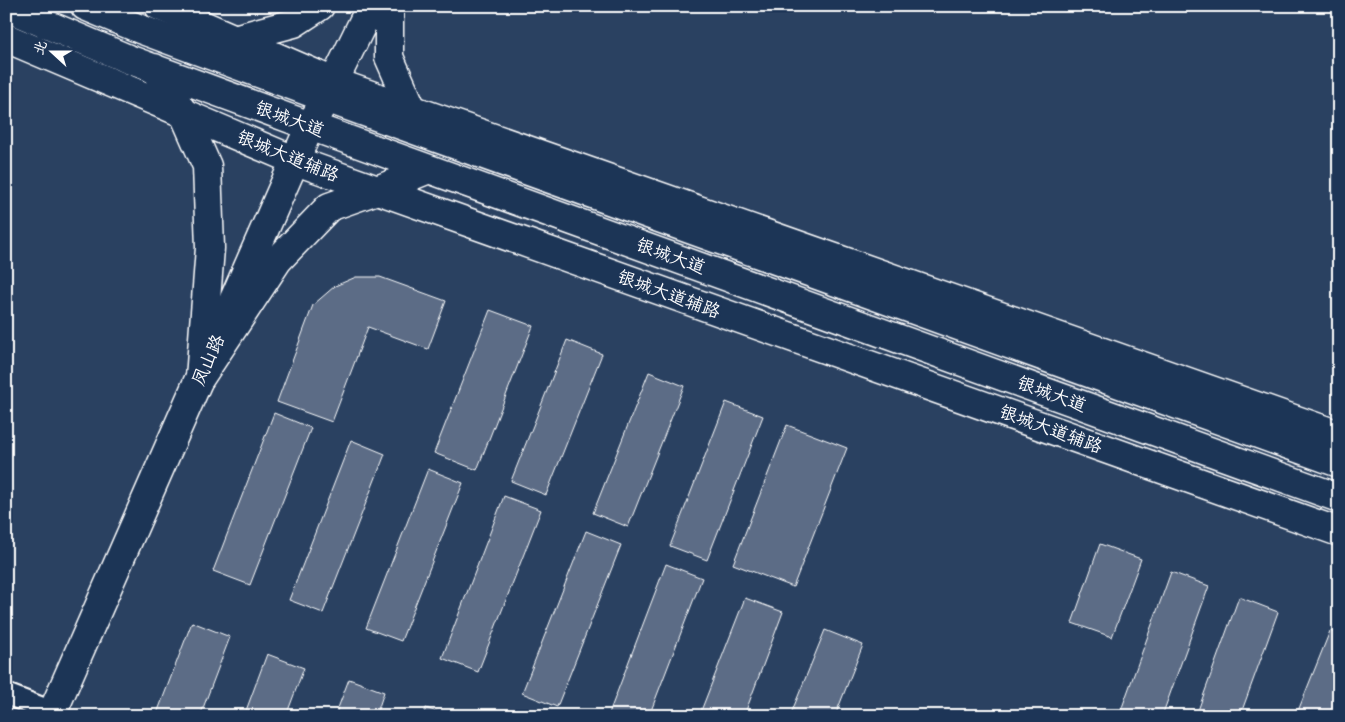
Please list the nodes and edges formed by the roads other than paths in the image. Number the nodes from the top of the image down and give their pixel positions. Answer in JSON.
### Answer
{"nodes":[{"id":1,"x":85,"y":6,"type":"edge"},
{"id":2,"x":158,"y":6,"type":"edge"},
{"id":3,"x":320,"y":6,"type":"edge"},
{"id":4,"x":372,"y":6,"type":"edge"},
{"id":5,"x":389,"y":6,"type":"edge"},
{"id":6,"x":6,"y":7,"type":"edge"},
{"id":7,"x":6,"y":38,"type":"edge"},
{"id":8,"x":234,"y":39,"type":"junction"},
{"id":9,"x":185,"y":46,"type":"junction"},
{"id":10,"x":154,"y":68,"type":"junction"},
{"id":11,"x":330,"y":90,"type":"junction"},
{"id":12,"x":412,"y":109,"type":"junction"},
{"id":13,"x":184,"y":114,"type":"junction"},
{"id":14,"x":310,"y":126,"type":"junction"},
{"id":15,"x":438,"y":138,"type":"junction"},
{"id":16,"x":296,"y":161,"type":"junction"},
{"id":17,"x":428,"y":169,"type":"junction"},
{"id":18,"x":377,"y":190,"type":"junction"},
{"id":19,"x":200,"y":378,"type":"junction"},
{"id":20,"x":1339,"y":435,"type":"edge"},
{"id":21,"x":1339,"y":463,"type":"edge"},
{"id":22,"x":1339,"y":498,"type":"edge"},
{"id":23,"x":1339,"y":532,"type":"edge"},
{"id":24,"x":6,"y":694,"type":"edge"},
{"id":25,"x":52,"y":714,"type":"edge"}],
"edges":[{"from":1,"to":9,"type":"main road","name":"银城大道"},
{"from":2,"to":8,"type":"main road"},
{"from":3,"to":8,"type":"main road"},
{"from":4,"to":11,"type":"main road","name":"凤山路"},
{"from":5,"to":12,"type":"main road"},
{"from":6,"to":10,"type":"main road","name":"银城大道"},
{"from":7,"to":13,"type":"main road","name":"银城大道辅路"},
{"from":8,"to":9,"type":"main road"},
{"from":8,"to":11,"type":"main road"},
{"from":9,"to":11,"type":"main road","name":"银城大道"},
{"from":10,"to":13,"type":"main road"},
{"from":10,"to":14,"type":"main road","name":"银城大道"},
{"from":11,"to":12,"type":"main road"},
{"from":11,"to":14,"type":"main road","name":"凤山路"},
{"from":11,"to":15,"type":"main road","name":"银城大道"},
{"from":12,"to":15,"type":"main road"},
{"from":12,"to":20,"type":"main road"},
{"from":13,"to":16,"type":"main road","name":"银城大道辅路"},
{"from":13,"to":19,"type":"main road"},
{"from":14,"to":16,"type":"main road","name":"凤山路"},
{"from":14,"to":17,"type":"main road","name":"银城大道"},
{"from":15,"to":21,"type":"main road","name":"银城大道"},
{"from":16,"to":18,"type":"main road","name":"银城大道辅路"},
{"from":16,"to":19,"type":"main road","name":"凤山路"},
{"from":17,"to":18,"type":"main road"},
{"from":17,"to":22,"type":"main road","name":"银城大道"},
{"from":18,"to":19,"type":"main road"},
{"from":18,"to":23,"type":"main road","name":"银城大道辅路"},
{"from":19,"to":25,"type":"main road","name":"凤山路"},
{"from":24,"to":25,"type":"street"}]}
